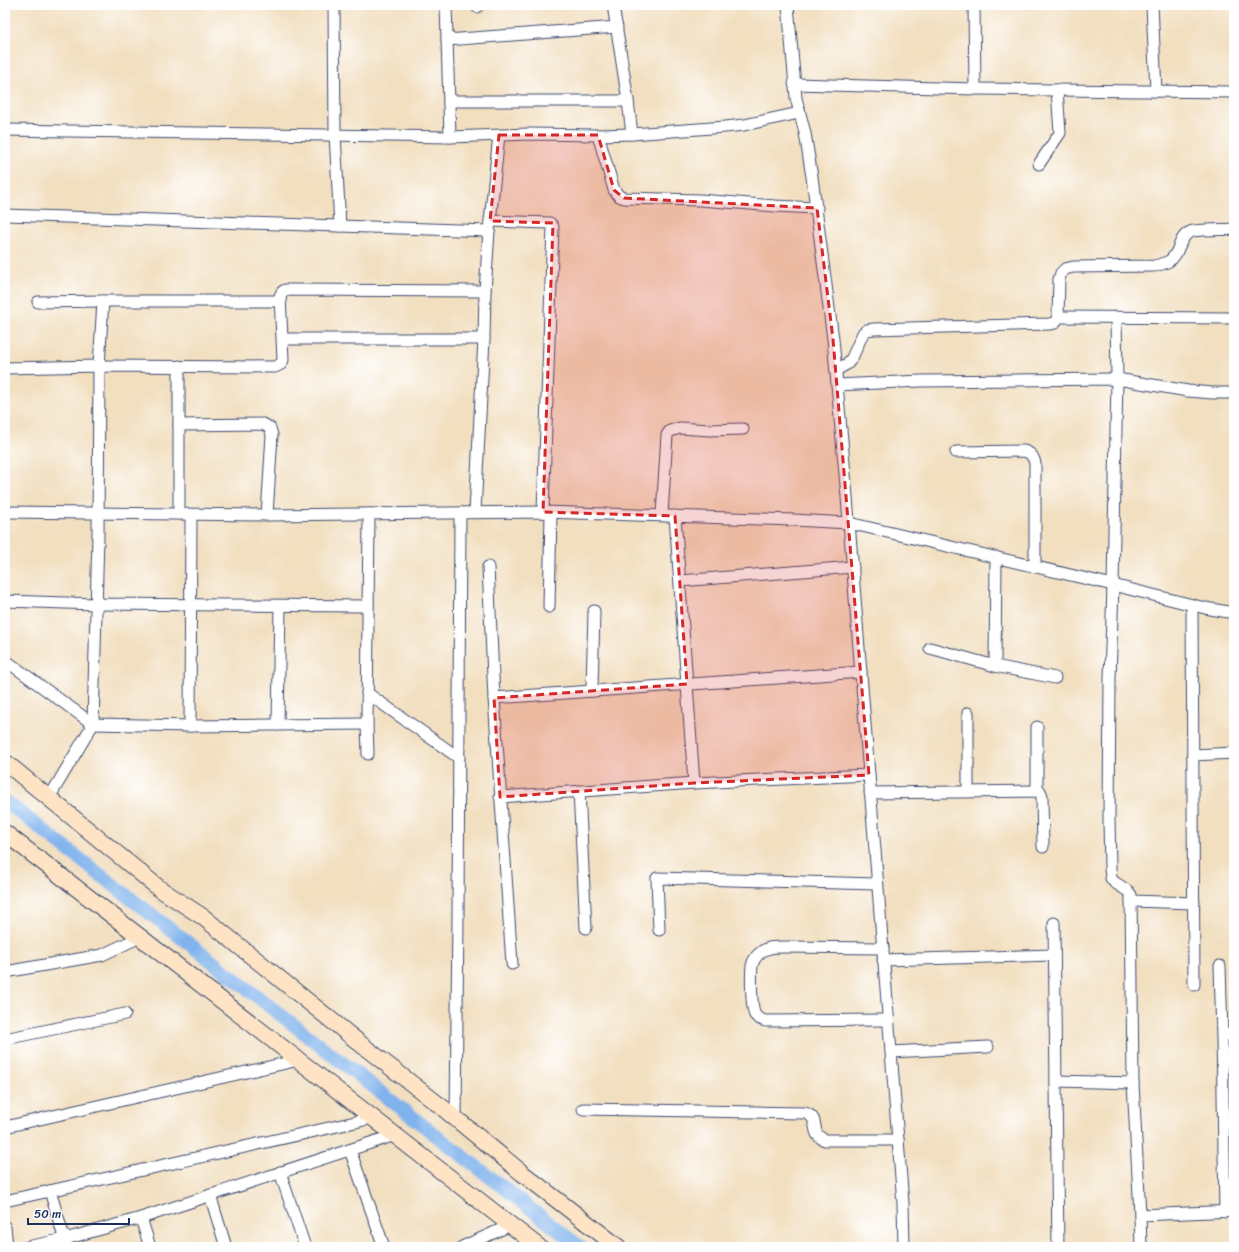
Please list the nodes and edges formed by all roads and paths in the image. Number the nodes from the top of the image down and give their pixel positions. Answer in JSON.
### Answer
{"nodes":[{"id":1,"x":334,"y":5,"type":"edge"},
{"id":2,"x":446,"y":5,"type":"edge"},
{"id":3,"x":613,"y":5,"type":"edge"},
{"id":4,"x":788,"y":5,"type":"edge"},
{"id":5,"x":974,"y":5,"type":"edge"},
{"id":6,"x":1152,"y":5,"type":"edge"},
{"id":7,"x":616,"y":27,"type":"junction"},
{"id":8,"x":447,"y":40,"type":"junction"},
{"id":9,"x":794,"y":84,"type":"junction"},
{"id":10,"x":975,"y":89,"type":"junction"},
{"id":11,"x":1057,"y":90,"type":"junction"},
{"id":12,"x":1156,"y":91,"type":"junction"},
{"id":13,"x":1234,"y":92,"type":"edge"},
{"id":14,"x":449,"y":101,"type":"junction"},
{"id":15,"x":628,"y":101,"type":"junction"},
{"id":16,"x":799,"y":113,"type":"junction"},
{"id":17,"x":5,"y":130,"type":"edge"},
{"id":18,"x":335,"y":134,"type":"junction"},
{"id":19,"x":632,"y":134,"type":"junction"},
{"id":20,"x":499,"y":135,"type":"junction"},
{"id":21,"x":598,"y":135,"type":"junction"},
{"id":22,"x":450,"y":137,"type":"junction"},
{"id":23,"x":1039,"y":164,"type":"dead end"},
{"id":24,"x":817,"y":208,"type":"junction"},
{"id":25,"x":5,"y":215,"type":"edge"},
{"id":26,"x":340,"y":226,"type":"junction"},
{"id":27,"x":490,"y":226,"type":"junction"},
{"id":28,"x":1234,"y":229,"type":"edge"},
{"id":29,"x":485,"y":292,"type":"junction"},
{"id":30,"x":103,"y":300,"type":"junction"},
{"id":31,"x":281,"y":301,"type":"junction"},
{"id":32,"x":38,"y":302,"type":"dead end"},
{"id":33,"x":1058,"y":317,"type":"junction"},
{"id":34,"x":1116,"y":317,"type":"junction"},
{"id":35,"x":1234,"y":318,"type":"edge"},
{"id":36,"x":283,"y":339,"type":"junction"},
{"id":37,"x":484,"y":339,"type":"junction"},
{"id":38,"x":99,"y":366,"type":"junction"},
{"id":39,"x":179,"y":366,"type":"junction"},
{"id":40,"x":5,"y":368,"type":"edge"},
{"id":41,"x":836,"y":370,"type":"junction"},
{"id":42,"x":1117,"y":379,"type":"junction"},
{"id":43,"x":837,"y":385,"type":"junction"},
{"id":44,"x":1234,"y":394,"type":"edge"},
{"id":45,"x":179,"y":425,"type":"junction"},
{"id":46,"x":743,"y":429,"type":"dead end"},
{"id":47,"x":956,"y":452,"type":"dead end"},
{"id":48,"x":5,"y":512,"type":"edge"},
{"id":49,"x":475,"y":512,"type":"junction"},
{"id":50,"x":98,"y":513,"type":"junction"},
{"id":51,"x":460,"y":513,"type":"junction"},
{"id":52,"x":547,"y":513,"type":"junction"},
{"id":53,"x":179,"y":514,"type":"junction"},
{"id":54,"x":369,"y":514,"type":"junction"},
{"id":55,"x":191,"y":515,"type":"junction"},
{"id":56,"x":267,"y":515,"type":"junction"},
{"id":57,"x":662,"y":515,"type":"junction"},
{"id":58,"x":676,"y":516,"type":"junction"},
{"id":59,"x":849,"y":523,"type":"junction"},
{"id":60,"x":996,"y":557,"type":"junction"},
{"id":61,"x":488,"y":567,"type":"dead end"},
{"id":62,"x":853,"y":567,"type":"junction"},
{"id":63,"x":1035,"y":567,"type":"junction"},
{"id":64,"x":680,"y":581,"type":"junction"},
{"id":65,"x":1113,"y":585,"type":"junction"},
{"id":66,"x":5,"y":601,"type":"edge"},
{"id":67,"x":96,"y":604,"type":"junction"},
{"id":68,"x":190,"y":605,"type":"junction"},
{"id":69,"x":280,"y":605,"type":"junction"},
{"id":70,"x":1192,"y":605,"type":"junction"},
{"id":71,"x":368,"y":606,"type":"junction"},
{"id":72,"x":549,"y":607,"type":"dead end"},
{"id":73,"x":594,"y":611,"type":"dead end"},
{"id":74,"x":1234,"y":613,"type":"edge"},
{"id":75,"x":930,"y":648,"type":"dead end"},
{"id":76,"x":5,"y":660,"type":"edge"},
{"id":77,"x":995,"y":666,"type":"junction"},
{"id":78,"x":861,"y":672,"type":"junction"},
{"id":79,"x":1055,"y":678,"type":"dead end"},
{"id":80,"x":687,"y":684,"type":"junction"},
{"id":81,"x":592,"y":691,"type":"junction"},
{"id":82,"x":367,"y":692,"type":"junction"},
{"id":83,"x":494,"y":698,"type":"junction"},
{"id":84,"x":968,"y":713,"type":"dead end"},
{"id":85,"x":93,"y":724,"type":"junction"},
{"id":86,"x":367,"y":724,"type":"junction"},
{"id":87,"x":278,"y":725,"type":"junction"},
{"id":88,"x":190,"y":726,"type":"junction"},
{"id":89,"x":1037,"y":727,"type":"dead end"},
{"id":90,"x":1234,"y":753,"type":"edge"},
{"id":91,"x":368,"y":754,"type":"dead end"},
{"id":92,"x":1193,"y":755,"type":"junction"},
{"id":93,"x":459,"y":758,"type":"junction"},
{"id":94,"x":5,"y":762,"type":"edge"},
{"id":95,"x":869,"y":775,"type":"junction"},
{"id":96,"x":694,"y":783,"type":"junction"},
{"id":97,"x":1037,"y":790,"type":"junction"},
{"id":98,"x":968,"y":791,"type":"junction"},
{"id":99,"x":579,"y":792,"type":"junction"},
{"id":100,"x":870,"y":793,"type":"junction"},
{"id":101,"x":500,"y":797,"type":"junction"},
{"id":102,"x":49,"y":798,"type":"junction"},
{"id":103,"x":5,"y":833,"type":"edge"},
{"id":104,"x":1043,"y":847,"type":"dead end"},
{"id":105,"x":877,"y":884,"type":"junction"},
{"id":106,"x":1131,"y":901,"type":"junction"},
{"id":107,"x":1194,"y":903,"type":"junction"},
{"id":108,"x":1054,"y":923,"type":"dead end"},
{"id":109,"x":586,"y":928,"type":"dead end"},
{"id":110,"x":659,"y":930,"type":"dead end"},
{"id":111,"x":140,"y":936,"type":"junction"},
{"id":112,"x":883,"y":948,"type":"junction"},
{"id":113,"x":1054,"y":955,"type":"junction"},
{"id":114,"x":884,"y":960,"type":"junction"},
{"id":115,"x":512,"y":964,"type":"dead end"},
{"id":116,"x":1220,"y":966,"type":"dead end"},
{"id":117,"x":5,"y":972,"type":"edge"},
{"id":118,"x":1194,"y":985,"type":"dead end"},
{"id":119,"x":125,"y":1014,"type":"dead end"},
{"id":120,"x":888,"y":1020,"type":"junction"},
{"id":121,"x":1234,"y":1034,"type":"edge"},
{"id":122,"x":1222,"y":1035,"type":"junction"},
{"id":123,"x":5,"y":1039,"type":"edge"},
{"id":124,"x":988,"y":1047,"type":"dead end"},
{"id":125,"x":891,"y":1052,"type":"junction"},
{"id":126,"x":298,"y":1060,"type":"junction"},
{"id":127,"x":1056,"y":1081,"type":"junction"},
{"id":128,"x":1133,"y":1083,"type":"junction"},
{"id":129,"x":583,"y":1109,"type":"dead end"},
{"id":130,"x":373,"y":1118,"type":"junction"},
{"id":131,"x":456,"y":1118,"type":"junction"},
{"id":132,"x":5,"y":1127,"type":"edge"},
{"id":133,"x":395,"y":1135,"type":"junction"},
{"id":134,"x":898,"y":1140,"type":"junction"},
{"id":135,"x":350,"y":1150,"type":"junction"},
{"id":136,"x":280,"y":1172,"type":"junction"},
{"id":137,"x":50,"y":1191,"type":"junction"},
{"id":138,"x":210,"y":1195,"type":"junction"},
{"id":139,"x":5,"y":1201,"type":"edge"},
{"id":140,"x":1229,"y":1212,"type":"edge"},
{"id":141,"x":1140,"y":1215,"type":"junction"},
{"id":142,"x":140,"y":1218,"type":"junction"},
{"id":143,"x":511,"y":1225,"type":"junction"},
{"id":144,"x":5,"y":1227,"type":"edge"},
{"id":145,"x":66,"y":1243,"type":"edge"},
{"id":146,"x":468,"y":1246,"type":"edge"},
{"id":147,"x":7,"y":1247,"type":"edge"},
{"id":148,"x":27,"y":1247,"type":"edge"},
{"id":149,"x":150,"y":1247,"type":"edge"},
{"id":150,"x":226,"y":1247,"type":"edge"},
{"id":151,"x":304,"y":1247,"type":"edge"},
{"id":152,"x":384,"y":1247,"type":"edge"},
{"id":153,"x":539,"y":1247,"type":"edge"},
{"id":154,"x":618,"y":1247,"type":"edge"},
{"id":155,"x":904,"y":1247,"type":"edge"},
{"id":156,"x":1058,"y":1247,"type":"edge"},
{"id":157,"x":1141,"y":1247,"type":"edge"}],
"edges":[{"from":1,"to":18,"type":"street"},
{"from":2,"to":8,"type":"street"},
{"from":3,"to":7,"type":"street"},
{"from":4,"to":9,"type":"street"},
{"from":5,"to":10,"type":"street"},
{"from":6,"to":12,"type":"street"},
{"from":7,"to":8,"type":"street"},
{"from":7,"to":15,"type":"street"},
{"from":8,"to":14,"type":"street"},
{"from":9,"to":10,"type":"street"},
{"from":9,"to":16,"type":"street"},
{"from":10,"to":11,"type":"street"},
{"from":11,"to":12,"type":"street"},
{"from":11,"to":23,"type":"street"},
{"from":12,"to":13,"type":"street"},
{"from":14,"to":15,"type":"street"},
{"from":14,"to":22,"type":"street"},
{"from":15,"to":19,"type":"street"},
{"from":16,"to":19,"type":"street"},
{"from":16,"to":24,"type":"street"},
{"from":17,"to":18,"type":"street"},
{"from":18,"to":22,"type":"street"},
{"from":18,"to":26,"type":"street"},
{"from":19,"to":21,"type":"street"},
{"from":20,"to":21,"type":"street"},
{"from":20,"to":22,"type":"street"},
{"from":20,"to":27,"type":"street"},
{"from":21,"to":24,"type":"street"},
{"from":24,"to":41,"type":"street"},
{"from":25,"to":26,"type":"street"},
{"from":26,"to":27,"type":"street"},
{"from":27,"to":29,"type":"street"},
{"from":27,"to":52,"type":"street"},
{"from":28,"to":33,"type":"street"},
{"from":29,"to":31,"type":"street"},
{"from":29,"to":37,"type":"street"},
{"from":30,"to":31,"type":"street"},
{"from":30,"to":32,"type":"street"},
{"from":30,"to":38,"type":"street"},
{"from":31,"to":36,"type":"street"},
{"from":33,"to":34,"type":"street"},
{"from":33,"to":41,"type":"street"},
{"from":34,"to":35,"type":"street"},
{"from":34,"to":42,"type":"street"},
{"from":36,"to":37,"type":"street"},
{"from":36,"to":39,"type":"street"},
{"from":37,"to":49,"type":"street"},
{"from":38,"to":39,"type":"street"},
{"from":38,"to":40,"type":"street"},
{"from":38,"to":50,"type":"street"},
{"from":39,"to":45,"type":"street"},
{"from":41,"to":43,"type":"street"},
{"from":42,"to":43,"type":"street"},
{"from":42,"to":44,"type":"street"},
{"from":42,"to":65,"type":"street"},
{"from":43,"to":59,"type":"street"},
{"from":45,"to":53,"type":"street"},
{"from":45,"to":56,"type":"street"},
{"from":46,"to":57,"type":"street"},
{"from":47,"to":63,"type":"street"},
{"from":48,"to":50,"type":"street"},
{"from":49,"to":51,"type":"street"},
{"from":49,"to":52,"type":"street"},
{"from":50,"to":53,"type":"street"},
{"from":50,"to":67,"type":"street"},
{"from":51,"to":54,"type":"street"},
{"from":51,"to":93,"type":"street"},
{"from":52,"to":57,"type":"street"},
{"from":52,"to":72,"type":"street"},
{"from":53,"to":55,"type":"street"},
{"from":54,"to":56,"type":"street"},
{"from":54,"to":71,"type":"street"},
{"from":55,"to":56,"type":"street"},
{"from":55,"to":68,"type":"street"},
{"from":57,"to":58,"type":"street"},
{"from":58,"to":59,"type":"street"},
{"from":58,"to":64,"type":"street"},
{"from":59,"to":60,"type":"street"},
{"from":59,"to":62,"type":"street"},
{"from":60,"to":63,"type":"street"},
{"from":60,"to":77,"type":"street"},
{"from":61,"to":83,"type":"street"},
{"from":62,"to":64,"type":"street"},
{"from":62,"to":78,"type":"street"},
{"from":63,"to":65,"type":"street"},
{"from":64,"to":80,"type":"street"},
{"from":65,"to":70,"type":"street"},
{"from":65,"to":106,"type":"street"},
{"from":66,"to":67,"type":"street"},
{"from":67,"to":68,"type":"street"},
{"from":67,"to":85,"type":"street"},
{"from":68,"to":69,"type":"street"},
{"from":68,"to":88,"type":"street"},
{"from":69,"to":71,"type":"street"},
{"from":69,"to":87,"type":"street"},
{"from":70,"to":74,"type":"street"},
{"from":70,"to":92,"type":"street"},
{"from":71,"to":82,"type":"street"},
{"from":73,"to":81,"type":"street"},
{"from":75,"to":77,"type":"street"},
{"from":76,"to":85,"type":"street"},
{"from":77,"to":79,"type":"street"},
{"from":78,"to":80,"type":"street"},
{"from":78,"to":95,"type":"street"},
{"from":80,"to":81,"type":"street"},
{"from":80,"to":96,"type":"street"},
{"from":81,"to":83,"type":"street"},
{"from":82,"to":86,"type":"street"},
{"from":82,"to":93,"type":"street"},
{"from":83,"to":101,"type":"street"},
{"from":84,"to":98,"type":"street"},
{"from":85,"to":88,"type":"street"},
{"from":85,"to":102,"type":"street"},
{"from":86,"to":87,"type":"street"},
{"from":86,"to":91,"type":"street"},
{"from":87,"to":88,"type":"street"},
{"from":89,"to":97,"type":"street"},
{"from":90,"to":92,"type":"street"},
{"from":92,"to":107,"type":"street"},
{"from":93,"to":131,"type":"street"},
{"from":94,"to":102,"type":"street"},
{"from":95,"to":96,"type":"street"},
{"from":95,"to":100,"type":"street"},
{"from":96,"to":99,"type":"street"},
{"from":97,"to":98,"type":"street"},
{"from":97,"to":104,"type":"street"},
{"from":98,"to":100,"type":"street"},
{"from":99,"to":101,"type":"street"},
{"from":99,"to":109,"type":"street"},
{"from":100,"to":105,"type":"street"},
{"from":101,"to":115,"type":"street"},
{"from":102,"to":131,"type":"street"},
{"from":103,"to":111,"type":"street"},
{"from":105,"to":110,"type":"street"},
{"from":105,"to":112,"type":"street"},
{"from":106,"to":107,"type":"street"},
{"from":106,"to":128,"type":"street"},
{"from":107,"to":118,"type":"street"},
{"from":108,"to":113,"type":"street"},
{"from":111,"to":117,"type":"street"},
{"from":111,"to":126,"type":"street"},
{"from":112,"to":114,"type":"street"},
{"from":112,"to":120,"type":"street"},
{"from":113,"to":114,"type":"street"},
{"from":113,"to":127,"type":"street"},
{"from":114,"to":120,"type":"street"},
{"from":116,"to":122,"type":"street"},
{"from":119,"to":123,"type":"street"},
{"from":120,"to":125,"type":"street"},
{"from":121,"to":122,"type":"street"},
{"from":122,"to":140,"type":"street"},
{"from":124,"to":125,"type":"street"},
{"from":125,"to":134,"type":"street"},
{"from":126,"to":130,"type":"street"},
{"from":126,"to":132,"type":"street"},
{"from":127,"to":128,"type":"street"},
{"from":127,"to":156,"type":"street"},
{"from":128,"to":141,"type":"street"},
{"from":129,"to":134,"type":"street"},
{"from":130,"to":133,"type":"street"},
{"from":130,"to":137,"type":"street"},
{"from":131,"to":154,"type":"street"},
{"from":133,"to":135,"type":"street"},
{"from":133,"to":143,"type":"street"},
{"from":134,"to":155,"type":"street"},
{"from":135,"to":136,"type":"street"},
{"from":135,"to":152,"type":"street"},
{"from":136,"to":138,"type":"street"},
{"from":136,"to":151,"type":"street"},
{"from":137,"to":139,"type":"street"},
{"from":137,"to":145,"type":"street"},
{"from":138,"to":142,"type":"street"},
{"from":138,"to":150,"type":"street"},
{"from":140,"to":141,"type":"street"},
{"from":141,"to":157,"type":"street"},
{"from":142,"to":145,"type":"street"},
{"from":142,"to":149,"type":"street"},
{"from":143,"to":146,"type":"street"},
{"from":143,"to":153,"type":"street"},
{"from":144,"to":147,"type":"street"},
{"from":145,"to":148,"type":"street"}]}
